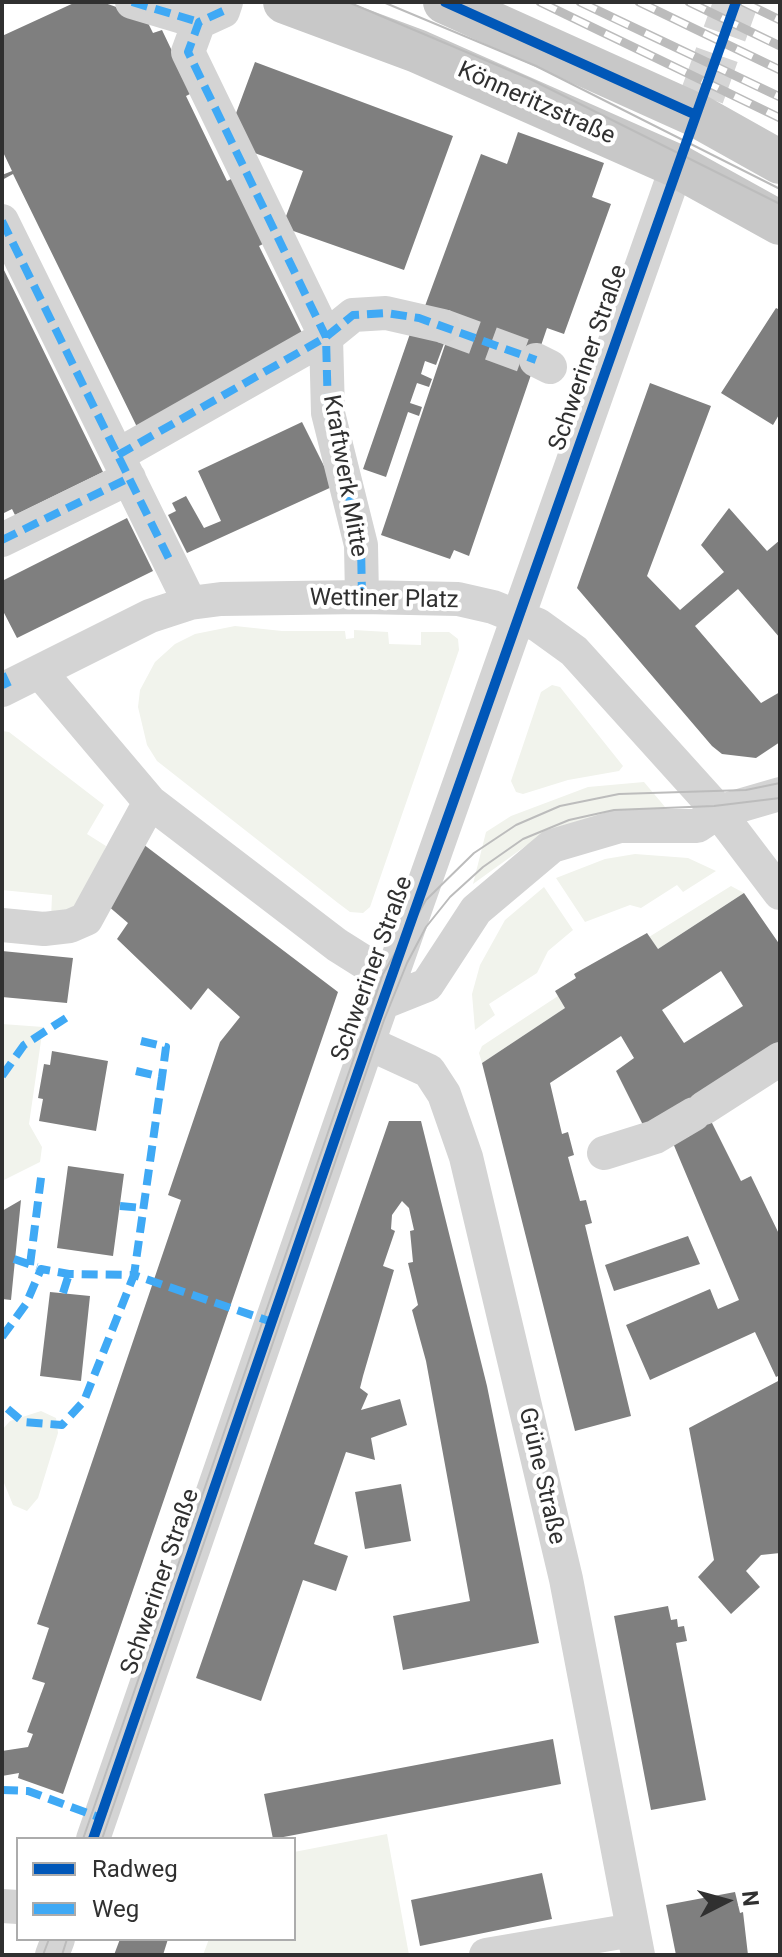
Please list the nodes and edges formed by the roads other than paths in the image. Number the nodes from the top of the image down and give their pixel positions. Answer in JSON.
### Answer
{"nodes":[{"id":1,"x":132,"y":2,"type":"edge"},
{"id":2,"x":285,"y":2,"type":"edge"},
{"id":3,"x":445,"y":2,"type":"edge"},
{"id":4,"x":209,"y":22,"type":"edge"},
{"id":5,"x":699,"y":106,"type":"junction"},
{"id":6,"x":780,"y":162,"type":"edge"},
{"id":7,"x":677,"y":166,"type":"junction"},
{"id":8,"x":2,"y":221,"type":"edge"},
{"id":9,"x":780,"y":223,"type":"edge"},
{"id":10,"x":443,"y":326,"type":"tunnel mouth"},
{"id":11,"x":326,"y":337,"type":"junction"},
{"id":12,"x":124,"y":467,"type":"junction"},
{"id":13,"x":2,"y":540,"type":"edge"},
{"id":14,"x":362,"y":597,"type":"junction"},
{"id":15,"x":190,"y":603,"type":"junction"},
{"id":16,"x":521,"y":617,"type":"junction"},
{"id":17,"x":40,"y":672,"type":"junction"},
{"id":18,"x":4,"y":683,"type":"edge"},
{"id":19,"x":780,"y":794,"type":"edge"},
{"id":20,"x":150,"y":802,"type":"junction"},
{"id":21,"x":718,"y":812,"type":"junction"},
{"id":22,"x":780,"y":893,"type":"edge"},
{"id":23,"x":2,"y":925,"type":"edge"},
{"id":24,"x":386,"y":991,"type":"junction"},
{"id":25,"x":368,"y":1043,"type":"junction"},
{"id":26,"x":780,"y":1059,"type":"edge"},
{"id":27,"x":604,"y":1153,"type":"dead end"},
{"id":28,"x":94,"y":1837,"type":"edge"},
{"id":29,"x":636,"y":1942,"type":"edge"},
{"id":30,"x":486,"y":1955,"type":"edge"}],
"edges":[{"from":1,"to":4,"type":"street"},
{"from":2,"to":7,"type":"main road","name":"Könneritzstraße"},
{"from":3,"to":5,"type":"main road"},
{"from":4,"to":11,"type":"street"},
{"from":5,"to":6,"type":"main road"},
{"from":5,"to":7,"type":"main road","name":"Schweriner Straße"},
{"from":7,"to":9,"type":"main road","name":"Könneritzstraße"},
{"from":7,"to":16,"type":"street","name":"Schweriner Straße"},
{"from":8,"to":12,"type":"street"},
{"from":10,"to":11,"type":"street"},
{"from":11,"to":12,"type":"street"},
{"from":11,"to":14,"type":"street","name":"Kraftwerk Mitte"},
{"from":12,"to":13,"type":"street"},
{"from":12,"to":15,"type":"street"},
{"from":14,"to":15,"type":"street","name":"Wettiner Platz"},
{"from":14,"to":16,"type":"street","name":"Wettiner Platz"},
{"from":15,"to":17,"type":"street","name":"Wettiner Platz"},
{"from":16,"to":21,"type":"street","name":"Wettiner Platz"},
{"from":16,"to":24,"type":"street","name":"Schweriner Straße"},
{"from":17,"to":18,"type":"street","name":"Wettiner Platz"},
{"from":17,"to":20,"type":"street"},
{"from":19,"to":21,"type":"street"},
{"from":20,"to":23,"type":"street"},
{"from":20,"to":24,"type":"street"},
{"from":21,"to":22,"type":"street","name":"Wettiner Platz"},
{"from":21,"to":24,"type":"street"},
{"from":24,"to":25,"type":"street","name":"Schweriner Straße"},
{"from":25,"to":28,"type":"street","name":"Schweriner Straße"},
{"from":25,"to":29,"type":"street","name":"Grüne Straße"},
{"from":26,"to":27,"type":"street"},
{"from":29,"to":30,"type":"street"}]}
